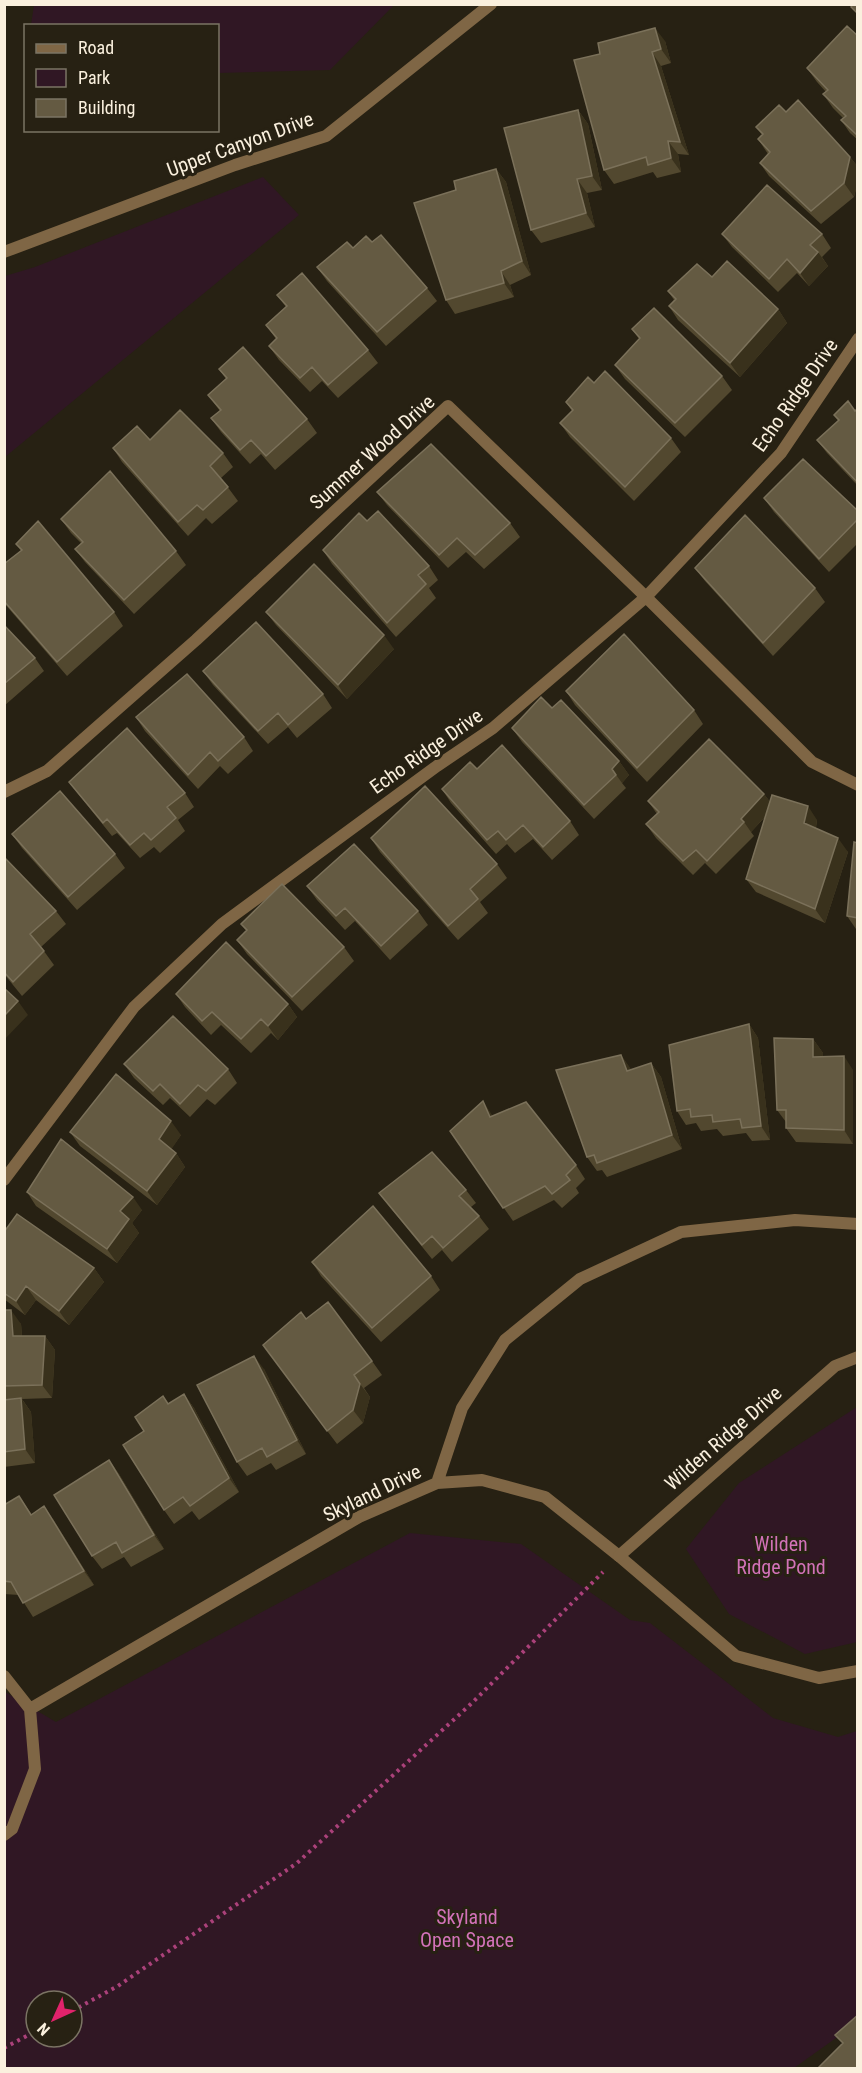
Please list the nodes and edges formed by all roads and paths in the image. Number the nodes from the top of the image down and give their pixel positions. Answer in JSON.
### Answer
{"nodes":[{"id":1,"x":492,"y":4,"type":"edge"},
{"id":2,"x":4,"y":252,"type":"edge"},
{"id":3,"x":858,"y":339,"type":"edge"},
{"id":4,"x":646,"y":597,"type":"junction"},
{"id":5,"x":858,"y":785,"type":"edge"},
{"id":6,"x":4,"y":792,"type":"edge"},
{"id":7,"x":4,"y":1180,"type":"edge"},
{"id":8,"x":858,"y":1224,"type":"edge"},
{"id":9,"x":858,"y":1357,"type":"edge"},
{"id":10,"x":437,"y":1483,"type":"junction"},
{"id":11,"x":619,"y":1556,"type":"junction"},
{"id":12,"x":858,"y":1671,"type":"edge"},
{"id":13,"x":4,"y":1676,"type":"edge"},
{"id":14,"x":30,"y":1709,"type":"junction"},
{"id":15,"x":4,"y":1835,"type":"edge"},
{"id":16,"x":84,"y":2004,"type":"edge"},
{"id":17,"x":24,"y":2037,"type":"edge"},
{"id":18,"x":4,"y":2048,"type":"edge"}],
"edges":[{"from":1,"to":2,"type":"street","name":"Upper Canyon Drive"},
{"from":3,"to":4,"type":"street","name":"Echo Ridge Drive"},
{"from":4,"to":5,"type":"street","name":"Summer Wood Drive"},
{"from":4,"to":6,"type":"street","name":"Summer Wood Drive"},
{"from":4,"to":7,"type":"street","name":"Echo Ridge Drive"},
{"from":8,"to":10,"type":"street"},
{"from":9,"to":11,"type":"street","name":"Wilden Ridge Drive"},
{"from":10,"to":11,"type":"street","name":"Skyland Drive"},
{"from":10,"to":14,"type":"street","name":"Skyland Drive"},
{"from":11,"to":12,"type":"street","name":"Skyland Drive"},
{"from":11,"to":16,"type":"path"},
{"from":13,"to":14,"type":"street"},
{"from":14,"to":15,"type":"street"},
{"from":17,"to":18,"type":"path"}]}
